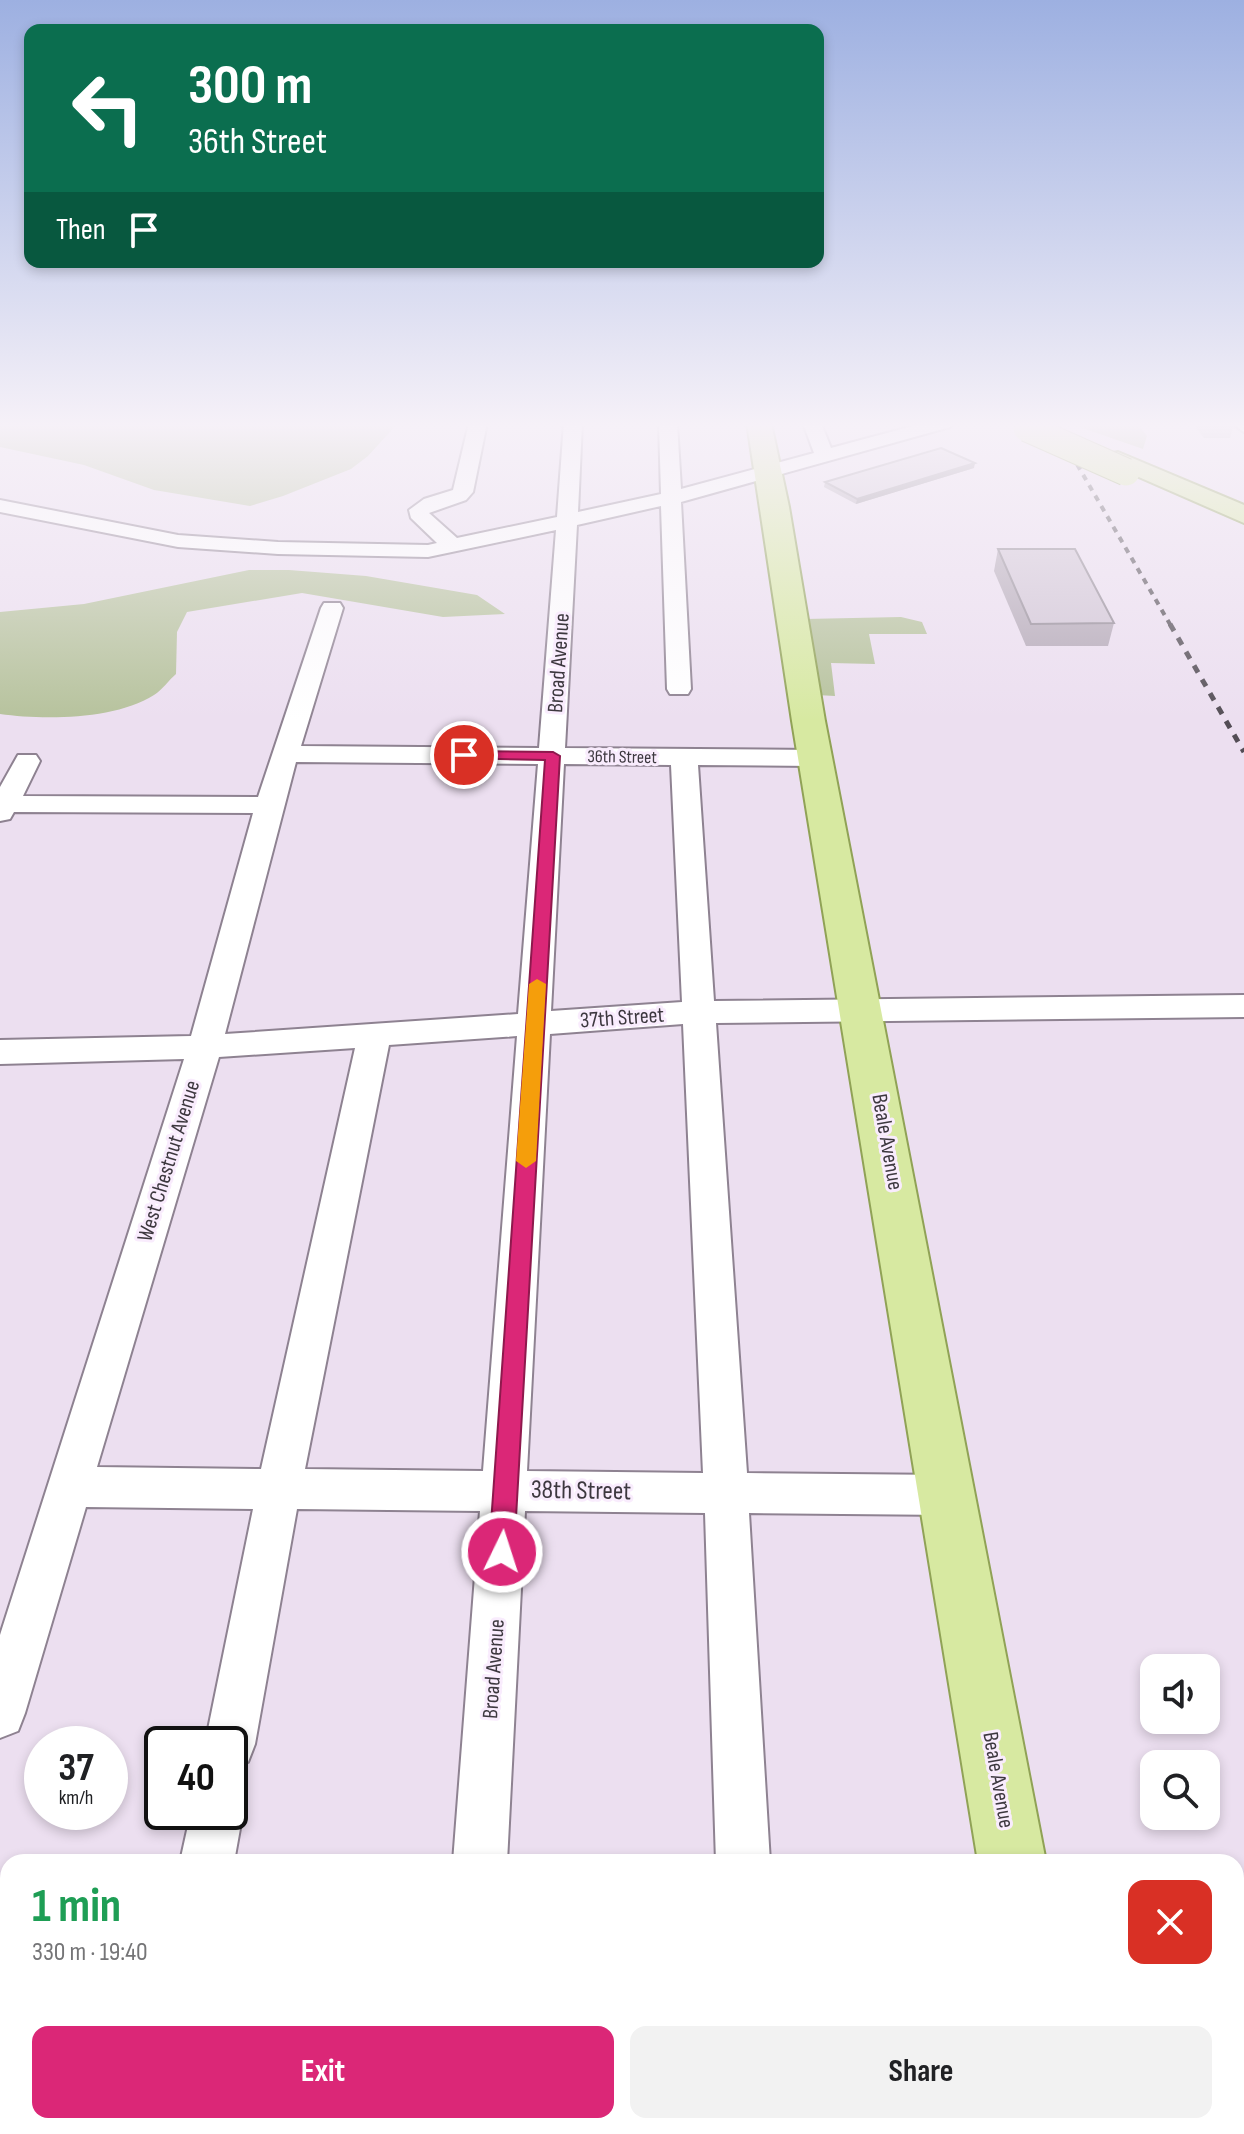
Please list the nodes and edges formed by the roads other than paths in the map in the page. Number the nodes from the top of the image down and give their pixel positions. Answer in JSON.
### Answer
{"nodes":[{"id":1,"x":567,"y":522,"type":"edge"},
{"id":2,"x":84,"y":523,"type":"edge"},
{"id":3,"x":427,"y":523,"type":"edge"},
{"id":4,"x":564,"y":523,"type":"edge"},
{"id":5,"x":673,"y":523,"type":"edge"},
{"id":6,"x":778,"y":523,"type":"edge"},
{"id":7,"x":454,"y":547,"type":"junction"},
{"id":8,"x":332,"y":608,"type":"dead end"},
{"id":9,"x":679,"y":689,"type":"dead end"},
{"id":10,"x":285,"y":754,"type":"junction"},
{"id":11,"x":553,"y":756,"type":"junction"},
{"id":12,"x":684,"y":757,"type":"junction"},
{"id":13,"x":815,"y":758,"type":"junction"},
{"id":14,"x":27,"y":761,"type":"dead end"},
{"id":15,"x":269,"y":805,"type":"junction"},
{"id":16,"x":2,"y":807,"type":"edge"},
{"id":17,"x":1244,"y":1006,"type":"edge"},
{"id":18,"x":864,"y":1010,"type":"junction"},
{"id":19,"x":697,"y":1012,"type":"junction"},
{"id":20,"x":534,"y":1025,"type":"junction"},
{"id":21,"x":374,"y":1036,"type":"junction"},
{"id":22,"x":205,"y":1047,"type":"junction"},
{"id":23,"x":0,"y":1052,"type":"edge"},
{"id":24,"x":68,"y":1487,"type":"junction"},
{"id":25,"x":279,"y":1488,"type":"junction"},
{"id":26,"x":506,"y":1490,"type":"junction"},
{"id":27,"x":726,"y":1493,"type":"junction"},
{"id":28,"x":950,"y":1495,"type":"junction"},
{"id":29,"x":0,"y":1713,"type":"edge"},
{"id":30,"x":233,"y":1726,"type":"edge"},
{"id":31,"x":213,"y":1830,"type":"edge"},
{"id":32,"x":209,"y":1854,"type":"edge"},
{"id":33,"x":481,"y":1854,"type":"edge"},
{"id":34,"x":743,"y":1854,"type":"edge"},
{"id":35,"x":1011,"y":1854,"type":"edge"}],
"edges":[{"from":1,"to":11,"type":"street","name":"Broad Avenue"},
{"from":2,"to":7,"type":"street"},
{"from":3,"to":7,"type":"street"},
{"from":4,"to":7,"type":"street"},
{"from":5,"to":9,"type":"street"},
{"from":6,"to":13,"type":"main road","name":"Beale Avenue"},
{"from":8,"to":10,"type":"street","name":"West Chestnut Avenue"},
{"from":10,"to":11,"type":"street","name":"36th Street"},
{"from":10,"to":15,"type":"street","name":"West Chestnut Avenue"},
{"from":11,"to":12,"type":"street","name":"36th Street"},
{"from":11,"to":20,"type":"street","name":"Broad Avenue"},
{"from":12,"to":13,"type":"street","name":"36th Street"},
{"from":12,"to":19,"type":"street"},
{"from":13,"to":18,"type":"main road","name":"Beale Avenue"},
{"from":14,"to":16,"type":"street"},
{"from":15,"to":16,"type":"street"},
{"from":15,"to":22,"type":"street","name":"West Chestnut Avenue"},
{"from":17,"to":18,"type":"street","name":"37th Street"},
{"from":18,"to":19,"type":"street","name":"37th Street"},
{"from":18,"to":28,"type":"main road","name":"Beale Avenue"},
{"from":19,"to":20,"type":"street","name":"37th Street"},
{"from":19,"to":27,"type":"street"},
{"from":20,"to":21,"type":"street","name":"37th Street"},
{"from":20,"to":26,"type":"street","name":"Broad Avenue"},
{"from":21,"to":22,"type":"street","name":"37th Street"},
{"from":21,"to":25,"type":"street"},
{"from":22,"to":23,"type":"street","name":"37th Street"},
{"from":22,"to":24,"type":"street","name":"West Chestnut Avenue"},
{"from":24,"to":25,"type":"street","name":"38th Street"},
{"from":24,"to":29,"type":"street","name":"West Chestnut Avenue"},
{"from":25,"to":26,"type":"street","name":"38th Street"},
{"from":25,"to":30,"type":"street"},
{"from":26,"to":27,"type":"street","name":"38th Street"},
{"from":26,"to":33,"type":"street","name":"Broad Avenue"},
{"from":27,"to":28,"type":"street","name":"38th Street"},
{"from":27,"to":34,"type":"street"},
{"from":28,"to":35,"type":"main road","name":"Beale Avenue"},
{"from":31,"to":32,"type":"street"}]}
